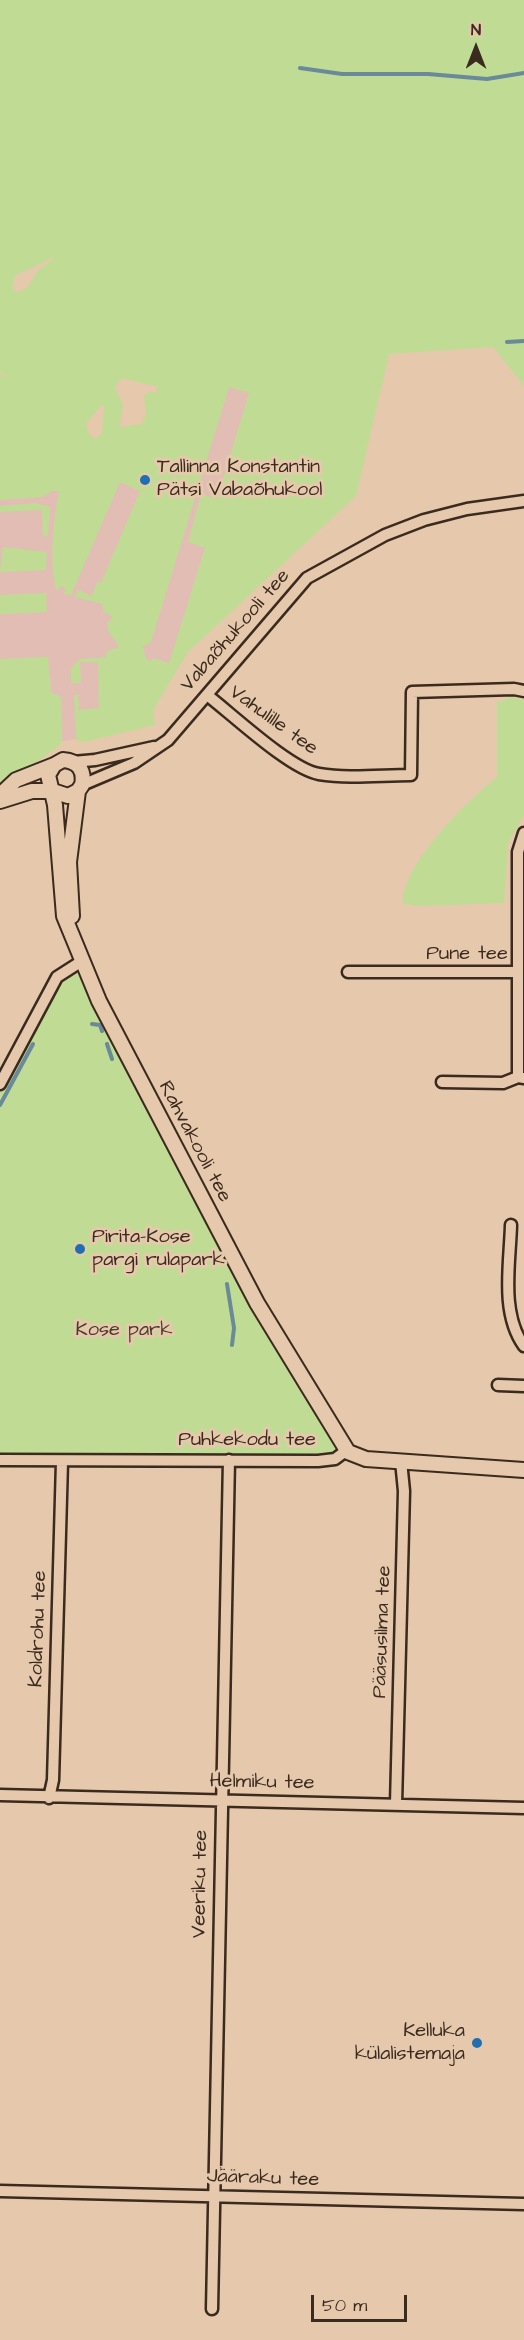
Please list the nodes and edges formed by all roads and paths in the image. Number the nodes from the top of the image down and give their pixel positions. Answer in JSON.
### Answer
{"nodes":[{"id":1,"x":524,"y":501,"type":"edge"},
{"id":2,"x":524,"y":691,"type":"edge"},
{"id":3,"x":207,"y":695,"type":"junction"},
{"id":4,"x":157,"y":746,"type":"junction"},
{"id":5,"x":73,"y":762,"type":"junction"},
{"id":6,"x":54,"y":765,"type":"junction"},
{"id":7,"x":80,"y":788,"type":"junction"},
{"id":8,"x":53,"y":791,"type":"junction"},
{"id":9,"x":0,"y":795,"type":"edge"},
{"id":10,"x":0,"y":801,"type":"edge"},
{"id":11,"x":524,"y":833,"type":"edge"},
{"id":12,"x":74,"y":939,"type":"junction"},
{"id":13,"x":82,"y":961,"type":"junction"},
{"id":14,"x":348,"y":972,"type":"dead end"},
{"id":15,"x":518,"y":972,"type":"junction"},
{"id":16,"x":521,"y":1077,"type":"edge"},
{"id":17,"x":442,"y":1082,"type":"dead end"},
{"id":18,"x":0,"y":1084,"type":"edge"},
{"id":19,"x":511,"y":1225,"type":"dead end"},
{"id":20,"x":524,"y":1346,"type":"edge"},
{"id":21,"x":498,"y":1385,"type":"dead end"},
{"id":22,"x":524,"y":1386,"type":"edge"},
{"id":23,"x":346,"y":1450,"type":"junction"},
{"id":24,"x":0,"y":1460,"type":"edge"},
{"id":25,"x":229,"y":1460,"type":"junction"},
{"id":26,"x":401,"y":1461,"type":"junction"},
{"id":27,"x":62,"y":1462,"type":"junction"},
{"id":28,"x":524,"y":1470,"type":"edge"},
{"id":29,"x":0,"y":1795,"type":"edge"},
{"id":30,"x":49,"y":1798,"type":"junction"},
{"id":31,"x":221,"y":1801,"type":"junction"},
{"id":32,"x":396,"y":1804,"type":"junction"},
{"id":33,"x":524,"y":1808,"type":"edge"},
{"id":34,"x":0,"y":2191,"type":"edge"},
{"id":35,"x":213,"y":2195,"type":"junction"},
{"id":36,"x":524,"y":2204,"type":"edge"},
{"id":37,"x":212,"y":2309,"type":"dead end"}],
"edges":[{"from":1,"to":3,"type":"street","name":"Vabaõhukooli tee"},
{"from":2,"to":3,"type":"street","name":"Vahulille tee"},
{"from":3,"to":4,"type":"street","name":"Vabaõhukooli tee"},
{"from":4,"to":5,"type":"street","name":"Vabaõhukooli tee"},
{"from":4,"to":7,"type":"street","name":"Vabaõhukooli tee"},
{"from":5,"to":6,"type":"street"},
{"from":5,"to":7,"type":"street"},
{"from":6,"to":8,"type":"street"},
{"from":6,"to":9,"type":"street"},
{"from":7,"to":8,"type":"street"},
{"from":7,"to":12,"type":"street","name":"Rahvakooli tee"},
{"from":8,"to":10,"type":"street"},
{"from":8,"to":12,"type":"street","name":"Rahvakooli tee"},
{"from":11,"to":15,"type":"street"},
{"from":12,"to":13,"type":"street","name":"Rahvakooli tee"},
{"from":13,"to":18,"type":"street"},
{"from":13,"to":23,"type":"street","name":"Rahvakooli tee"},
{"from":14,"to":15,"type":"street","name":"Pune tee"},
{"from":15,"to":16,"type":"street","name":"Pune tee"},
{"from":16,"to":17,"type":"street","name":"Pune tee"},
{"from":19,"to":20,"type":"street"},
{"from":21,"to":22,"type":"street"},
{"from":23,"to":25,"type":"street","name":"Puhkekodu tee"},
{"from":23,"to":26,"type":"street"},
{"from":24,"to":27,"type":"street","name":"Puhkekodu tee"},
{"from":25,"to":27,"type":"street","name":"Puhkekodu tee"},
{"from":25,"to":31,"type":"street","name":"Veeriku tee"},
{"from":26,"to":28,"type":"street"},
{"from":26,"to":32,"type":"street","name":"Pääsusilma tee"},
{"from":27,"to":30,"type":"street","name":"Koldrohu tee"},
{"from":29,"to":30,"type":"street","name":"Helmiku tee"},
{"from":30,"to":31,"type":"street","name":"Helmiku tee"},
{"from":31,"to":32,"type":"street","name":"Helmiku tee"},
{"from":31,"to":35,"type":"street","name":"Veeriku tee"},
{"from":32,"to":33,"type":"street","name":"Helmiku tee"},
{"from":34,"to":35,"type":"street","name":"Jääraku tee"},
{"from":35,"to":36,"type":"street","name":"Jääraku tee"},
{"from":35,"to":37,"type":"street","name":"Veeriku tee"}]}
